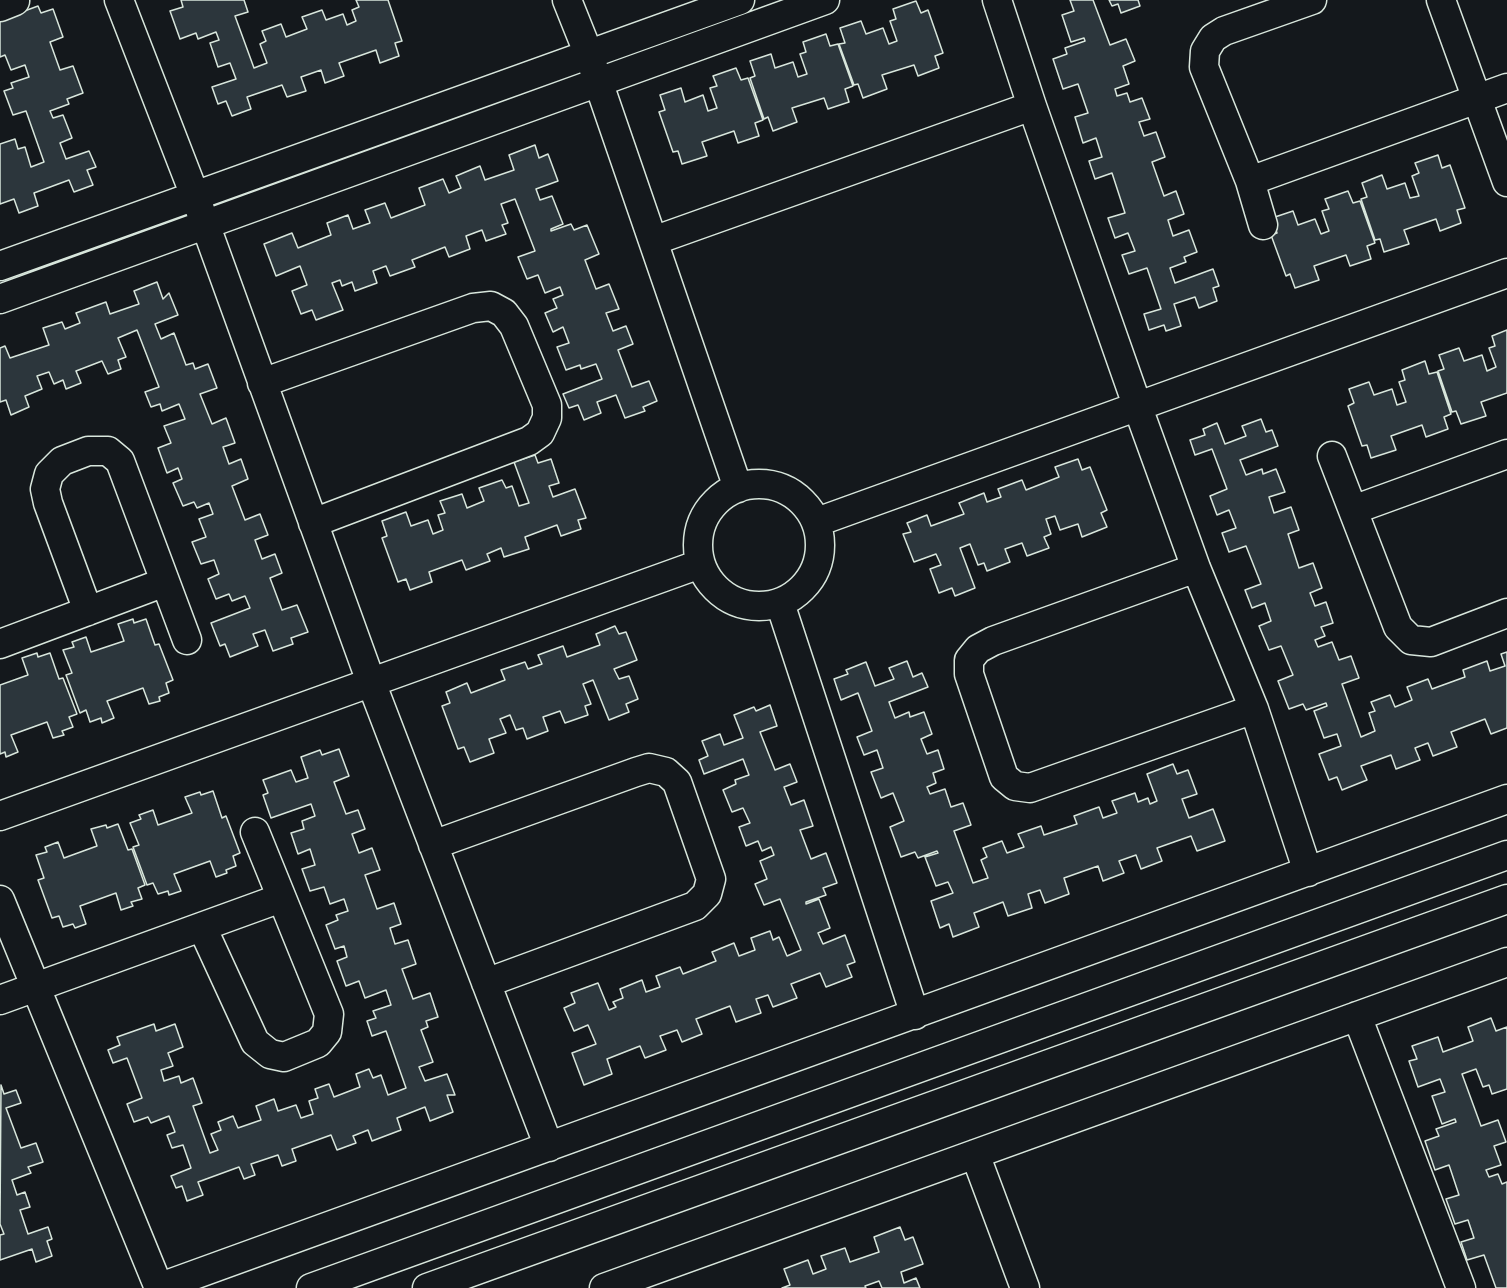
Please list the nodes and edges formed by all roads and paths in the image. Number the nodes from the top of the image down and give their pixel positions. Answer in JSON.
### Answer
{"nodes":[{"id":1,"x":119,"y":0,"type":"edge"},
{"id":2,"x":567,"y":0,"type":"edge"},
{"id":3,"x":740,"y":0,"type":"edge"},
{"id":4,"x":825,"y":0,"type":"edge"},
{"id":5,"x":997,"y":0,"type":"edge"},
{"id":6,"x":1312,"y":0,"type":"edge"},
{"id":7,"x":1441,"y":0,"type":"edge"},
{"id":8,"x":589,"y":56,"type":"junction"},
{"id":9,"x":598,"y":82,"type":"junction"},
{"id":10,"x":1507,"y":88,"type":"edge"},
{"id":11,"x":1477,"y":99,"type":"junction"},
{"id":12,"x":1032,"y":106,"type":"junction"},
{"id":13,"x":1250,"y":181,"type":"junction"},
{"id":14,"x":1507,"y":182,"type":"edge"},
{"id":15,"x":195,"y":196,"type":"junction"},
{"id":16,"x":205,"y":225,"type":"junction"},
{"id":17,"x":1263,"y":225,"type":"dead end"},
{"id":18,"x":653,"y":241,"type":"junction"},
{"id":19,"x":0,"y":266,"type":"edge"},
{"id":20,"x":1507,"y":273,"type":"edge"},
{"id":21,"x":0,"y":299,"type":"edge"},
{"id":22,"x":262,"y":383,"type":"junction"},
{"id":23,"x":1137,"y":405,"type":"junction"},
{"id":24,"x":1507,"y":454,"type":"edge"},
{"id":25,"x":1332,"y":456,"type":"dead end"},
{"id":26,"x":738,"y":488,"type":"junction"},
{"id":27,"x":1353,"y":510,"type":"junction"},
{"id":28,"x":817,"y":522,"type":"junction"},
{"id":29,"x":313,"y":523,"type":"junction"},
{"id":30,"x":700,"y":564,"type":"junction"},
{"id":31,"x":1196,"y":568,"type":"junction"},
{"id":32,"x":165,"y":582,"type":"junction"},
{"id":33,"x":780,"y":603,"type":"junction"},
{"id":34,"x":88,"y":611,"type":"junction"},
{"id":35,"x":1507,"y":613,"type":"edge"},
{"id":36,"x":187,"y":640,"type":"dead end"},
{"id":37,"x":0,"y":644,"type":"edge"},
{"id":38,"x":371,"y":682,"type":"junction"},
{"id":39,"x":1254,"y":709,"type":"junction"},
{"id":40,"x":1507,"y":799,"type":"edge"},
{"id":41,"x":0,"y":816,"type":"edge"},
{"id":42,"x":255,"y":831,"type":"dead end"},
{"id":43,"x":433,"y":845,"type":"junction"},
{"id":44,"x":1507,"y":855,"type":"edge"},
{"id":45,"x":1308,"y":872,"type":"junction"},
{"id":46,"x":281,"y":898,"type":"junction"},
{"id":47,"x":1507,"y":898,"type":"edge"},
{"id":48,"x":0,"y":900,"type":"edge"},
{"id":49,"x":202,"y":927,"type":"junction"},
{"id":50,"x":1507,"y":962,"type":"edge"},
{"id":51,"x":486,"y":983,"type":"junction"},
{"id":52,"x":36,"y":987,"type":"junction"},
{"id":53,"x":0,"y":1000,"type":"edge"},
{"id":54,"x":915,"y":1015,"type":"junction"},
{"id":55,"x":1357,"y":1016,"type":"junction"},
{"id":56,"x":549,"y":1147,"type":"junction"},
{"id":57,"x":975,"y":1154,"type":"junction"},
{"id":58,"x":158,"y":1288,"type":"edge"},
{"id":59,"x":311,"y":1288,"type":"edge"},
{"id":60,"x":428,"y":1288,"type":"edge"},
{"id":61,"x":604,"y":1288,"type":"edge"},
{"id":62,"x":1025,"y":1288,"type":"edge"},
{"id":63,"x":1461,"y":1288,"type":"edge"}],
"edges":[{"from":1,"to":15,"type":"street"},
{"from":2,"to":8,"type":"street"},
{"from":3,"to":8,"type":"street"},
{"from":4,"to":9,"type":"street"},
{"from":5,"to":12,"type":"street"},
{"from":6,"to":13,"type":"street"},
{"from":7,"to":11,"type":"street"},
{"from":8,"to":9,"type":"street"},
{"from":8,"to":15,"type":"street"},
{"from":9,"to":16,"type":"street"},
{"from":9,"to":18,"type":"street"},
{"from":10,"to":11,"type":"street"},
{"from":11,"to":13,"type":"street"},
{"from":11,"to":14,"type":"street"},
{"from":12,"to":18,"type":"street"},
{"from":12,"to":23,"type":"street"},
{"from":13,"to":17,"type":"street"},
{"from":15,"to":16,"type":"street"},
{"from":15,"to":19,"type":"street"},
{"from":16,"to":21,"type":"street"},
{"from":16,"to":22,"type":"street"},
{"from":18,"to":26,"type":"street"},
{"from":20,"to":23,"type":"street"},
{"from":22,"to":29,"type":"street"},
{"from":22,"to":29,"type":"street"},
{"from":23,"to":28,"type":"street"},
{"from":23,"to":31,"type":"street"},
{"from":24,"to":27,"type":"street"},
{"from":25,"to":27,"type":"street"},
{"from":26,"to":28,"type":"street"},
{"from":26,"to":30,"type":"street"},
{"from":27,"to":35,"type":"street"},
{"from":28,"to":33,"type":"street"},
{"from":29,"to":38,"type":"street"},
{"from":30,"to":33,"type":"street"},
{"from":30,"to":38,"type":"street"},
{"from":31,"to":39,"type":"street"},
{"from":31,"to":39,"type":"street"},
{"from":32,"to":34,"type":"street"},
{"from":32,"to":34,"type":"street"},
{"from":32,"to":36,"type":"street"},
{"from":33,"to":54,"type":"street"},
{"from":34,"to":37,"type":"street"},
{"from":38,"to":41,"type":"street"},
{"from":38,"to":43,"type":"street"},
{"from":39,"to":45,"type":"street"},
{"from":40,"to":45,"type":"street"},
{"from":42,"to":46,"type":"street"},
{"from":43,"to":51,"type":"street"},
{"from":43,"to":51,"type":"street"},
{"from":44,"to":59,"type":"street"},
{"from":45,"to":54,"type":"street"},
{"from":46,"to":49,"type":"street"},
{"from":46,"to":49,"type":"street"},
{"from":47,"to":60,"type":"street"},
{"from":48,"to":52,"type":"street"},
{"from":49,"to":52,"type":"street"},
{"from":50,"to":55,"type":"street"},
{"from":51,"to":56,"type":"street"},
{"from":52,"to":53,"type":"street"},
{"from":52,"to":58,"type":"street"},
{"from":54,"to":56,"type":"street"},
{"from":55,"to":57,"type":"street"},
{"from":55,"to":63,"type":"street"},
{"from":56,"to":58,"type":"street"},
{"from":57,"to":61,"type":"street"},
{"from":57,"to":62,"type":"street"}]}
